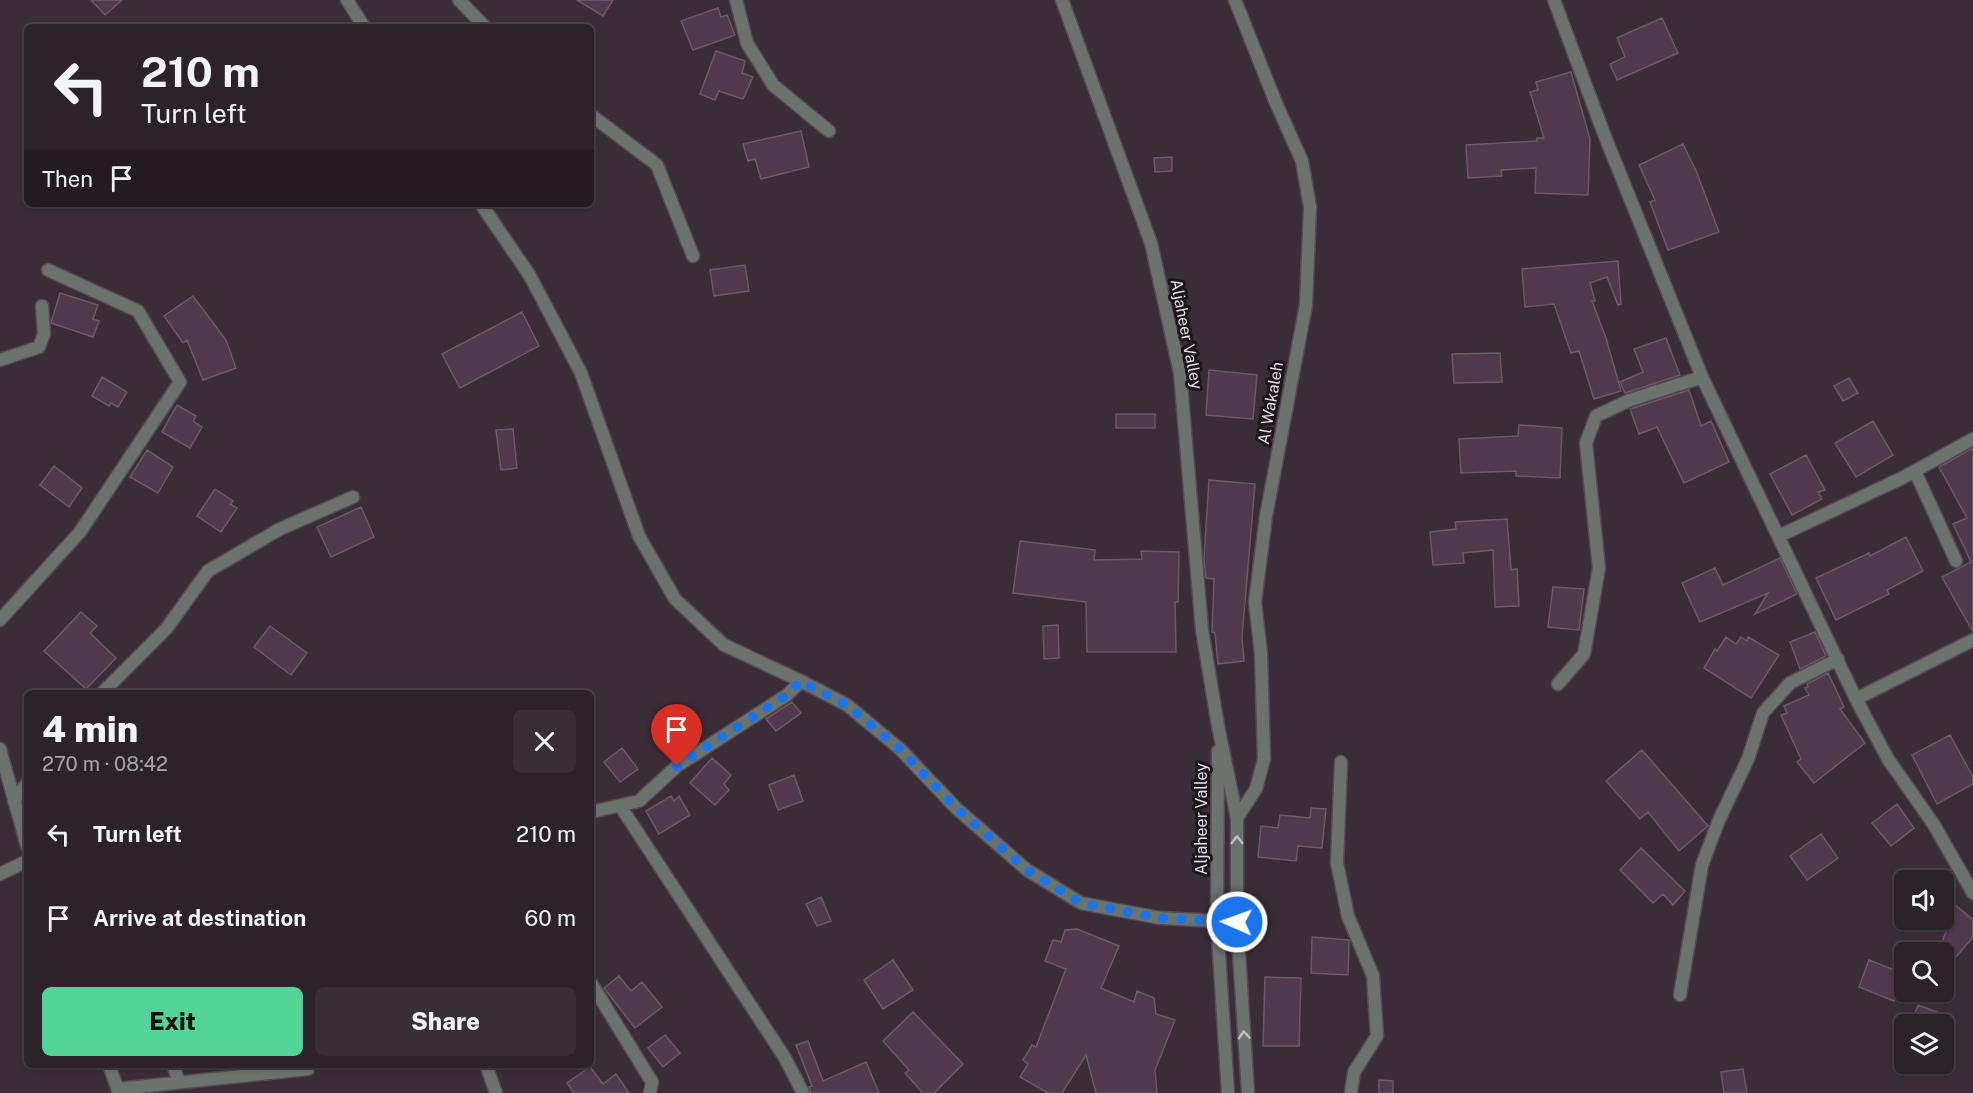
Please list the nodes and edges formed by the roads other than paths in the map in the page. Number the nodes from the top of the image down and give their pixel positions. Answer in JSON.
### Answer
{"nodes":[{"id":1,"x":347,"y":0,"type":"edge"},
{"id":2,"x":459,"y":0,"type":"edge"},
{"id":3,"x":736,"y":0,"type":"edge"},
{"id":4,"x":1062,"y":0,"type":"edge"},
{"id":5,"x":1235,"y":0,"type":"edge"},
{"id":6,"x":1554,"y":0,"type":"edge"},
{"id":7,"x":362,"y":24,"type":"edge"},
{"id":8,"x":482,"y":24,"type":"edge"},
{"id":9,"x":594,"y":117,"type":"edge"},
{"id":10,"x":829,"y":131,"type":"dead end"},
{"id":11,"x":483,"y":207,"type":"edge"},
{"id":12,"x":693,"y":256,"type":"dead end"},
{"id":13,"x":48,"y":270,"type":"dead end"},
{"id":14,"x":42,"y":306,"type":"dead end"},
{"id":15,"x":0,"y":360,"type":"edge"},
{"id":16,"x":1702,"y":377,"type":"junction"},
{"id":17,"x":1973,"y":439,"type":"edge"},
{"id":18,"x":1915,"y":471,"type":"junction"},
{"id":19,"x":353,"y":497,"type":"dead end"},
{"id":20,"x":1779,"y":536,"type":"junction"},
{"id":21,"x":1956,"y":561,"type":"dead end"},
{"id":22,"x":0,"y":620,"type":"edge"},
{"id":23,"x":1973,"y":640,"type":"edge"},
{"id":24,"x":1838,"y":659,"type":"junction"},
{"id":25,"x":801,"y":681,"type":"junction"},
{"id":26,"x":1558,"y":684,"type":"dead end"},
{"id":27,"x":105,"y":690,"type":"edge"},
{"id":28,"x":1856,"y":699,"type":"junction"},
{"id":29,"x":1218,"y":726,"type":"junction"},
{"id":30,"x":0,"y":749,"type":"edge"},
{"id":31,"x":1341,"y":762,"type":"dead end"},
{"id":32,"x":24,"y":787,"type":"edge"},
{"id":33,"x":14,"y":801,"type":"junction"},
{"id":34,"x":621,"y":807,"type":"junction"},
{"id":35,"x":594,"y":812,"type":"edge"},
{"id":36,"x":1237,"y":818,"type":"junction"},
{"id":37,"x":24,"y":836,"type":"edge"},
{"id":38,"x":24,"y":862,"type":"edge"},
{"id":39,"x":0,"y":874,"type":"edge"},
{"id":40,"x":1973,"y":893,"type":"edge"},
{"id":41,"x":1217,"y":922,"type":"junction"},
{"id":42,"x":1237,"y":922,"type":"junction"},
{"id":43,"x":594,"y":988,"type":"edge"},
{"id":44,"x":1680,"y":995,"type":"dead end"},
{"id":45,"x":110,"y":1068,"type":"edge"},
{"id":46,"x":174,"y":1068,"type":"edge"},
{"id":47,"x":487,"y":1068,"type":"edge"},
{"id":48,"x":308,"y":1069,"type":"dead end"},
{"id":49,"x":179,"y":1082,"type":"junction"},
{"id":50,"x":118,"y":1091,"type":"edge"},
{"id":51,"x":496,"y":1093,"type":"edge"},
{"id":52,"x":650,"y":1093,"type":"edge"},
{"id":53,"x":803,"y":1093,"type":"edge"},
{"id":54,"x":1228,"y":1093,"type":"edge"},
{"id":55,"x":1248,"y":1093,"type":"edge"},
{"id":56,"x":1351,"y":1093,"type":"edge"}],
"edges":[{"from":1,"to":7,"type":"street"},
{"from":2,"to":8,"type":"street"},
{"from":3,"to":10,"type":"street"},
{"from":4,"to":29,"type":"street","name":"Aljaheer Valley"},
{"from":5,"to":36,"type":"street","name":"Al Wakaleh"},
{"from":6,"to":16,"type":"street"},
{"from":9,"to":12,"type":"street"},
{"from":11,"to":25,"type":"street"},
{"from":13,"to":22,"type":"street"},
{"from":14,"to":15,"type":"street"},
{"from":16,"to":20,"type":"street"},
{"from":16,"to":26,"type":"street"},
{"from":17,"to":18,"type":"street"},
{"from":18,"to":20,"type":"street"},
{"from":18,"to":21,"type":"street"},
{"from":19,"to":27,"type":"street"},
{"from":20,"to":24,"type":"street"},
{"from":23,"to":28,"type":"street"},
{"from":24,"to":28,"type":"street"},
{"from":24,"to":44,"type":"street"},
{"from":25,"to":34,"type":"street"},
{"from":25,"to":41,"type":"street"},
{"from":28,"to":40,"type":"street"},
{"from":29,"to":36,"type":"street","name":"Aljaheer Valley"},
{"from":29,"to":41,"type":"street","name":"Aljaheer Valley"},
{"from":30,"to":33,"type":"street"},
{"from":31,"to":56,"type":"street"},
{"from":32,"to":33,"type":"street"},
{"from":33,"to":37,"type":"street"},
{"from":34,"to":35,"type":"street"},
{"from":34,"to":53,"type":"street"},
{"from":42,"to":36,"type":"street","name":"Aljaheer Valley","one_way":true},
{"from":38,"to":39,"type":"street"},
{"from":41,"to":42,"type":"street"},
{"from":41,"to":54,"type":"street","name":"Aljaheer Valley"},
{"from":55,"to":42,"type":"street","name":"Aljaheer Valley","one_way":true},
{"from":43,"to":52,"type":"street"},
{"from":45,"to":50,"type":"street"},
{"from":46,"to":49,"type":"street"},
{"from":47,"to":51,"type":"street"},
{"from":48,"to":49,"type":"street"},
{"from":49,"to":50,"type":"street"}]}
